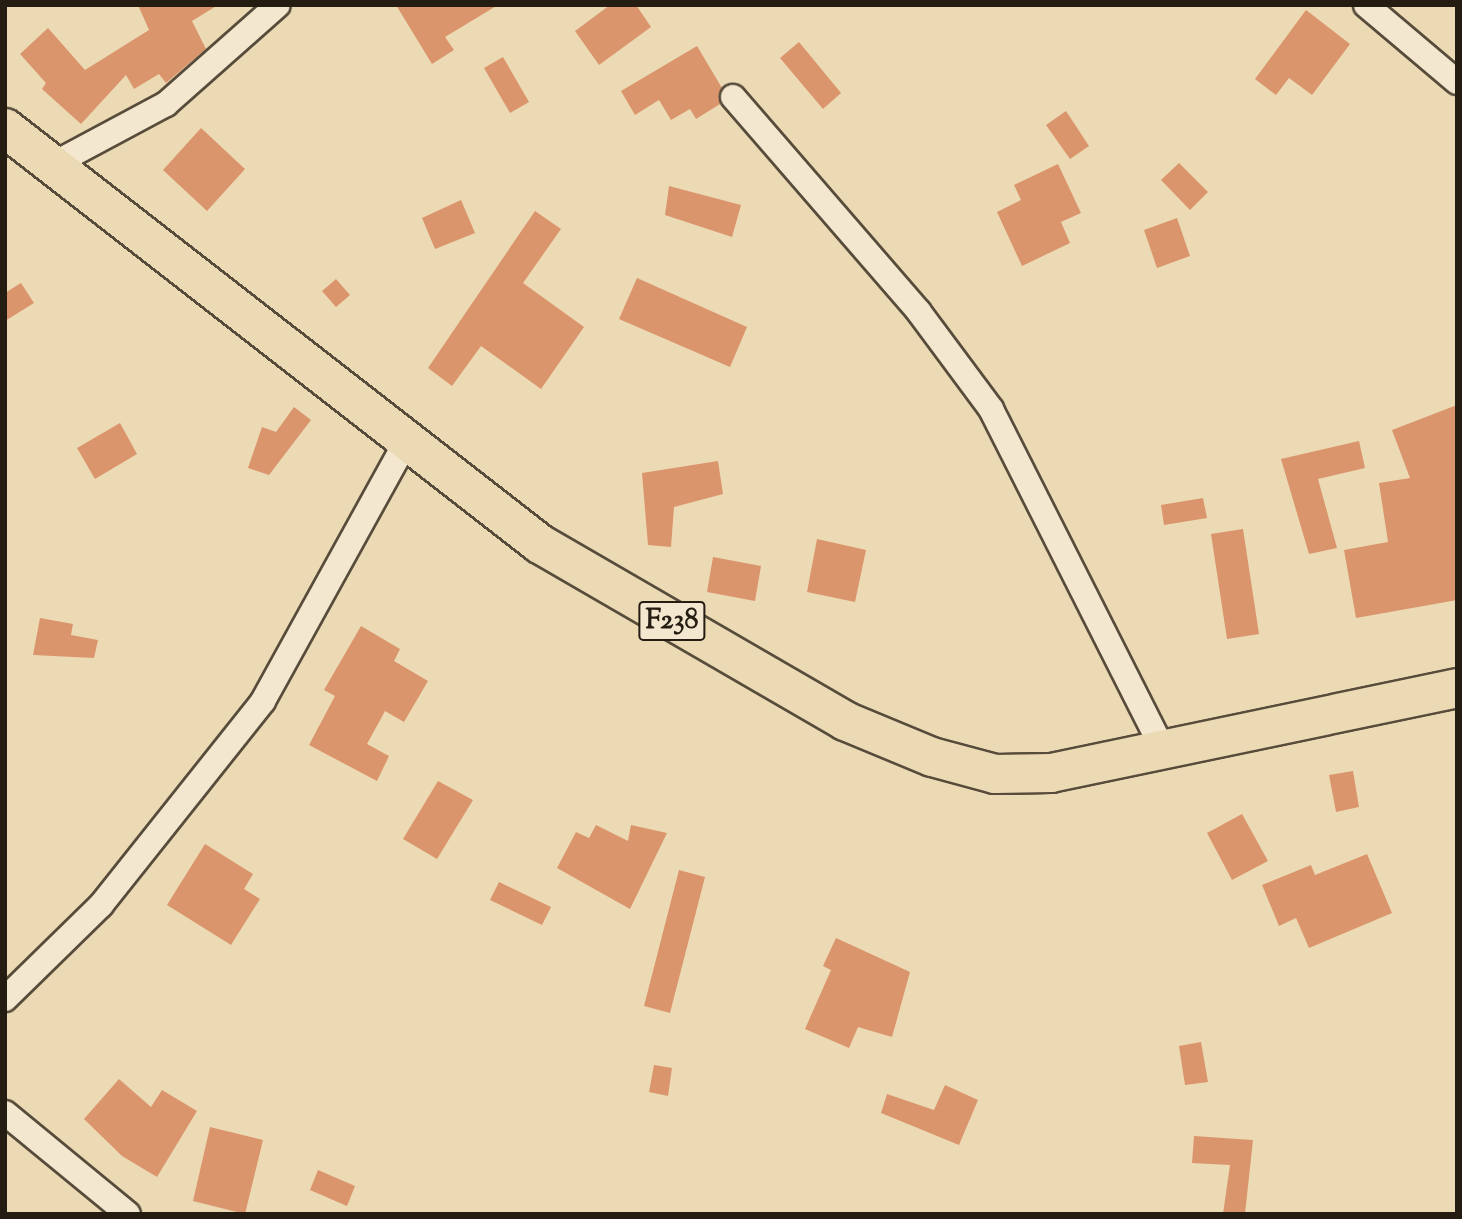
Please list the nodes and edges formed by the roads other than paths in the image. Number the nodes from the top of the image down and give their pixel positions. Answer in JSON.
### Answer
{"nodes":[{"id":1,"x":278,"y":5,"type":"edge"},
{"id":2,"x":1366,"y":5,"type":"edge"},
{"id":3,"x":1457,"y":82,"type":"edge"},
{"id":4,"x":733,"y":97,"type":"dead end"},
{"id":5,"x":5,"y":128,"type":"edge"},
{"id":6,"x":54,"y":164,"type":"junction"},
{"id":7,"x":407,"y":440,"type":"junction"},
{"id":8,"x":1457,"y":688,"type":"edge"},
{"id":9,"x":1164,"y":752,"type":"junction"},
{"id":10,"x":5,"y":999,"type":"edge"},
{"id":11,"x":5,"y":1113,"type":"edge"},
{"id":12,"x":128,"y":1214,"type":"edge"}],
"edges":[{"from":1,"to":6,"type":"street"},
{"from":2,"to":3,"type":"street"},
{"from":4,"to":9,"type":"street"},
{"from":5,"to":6,"type":"main road","number":"F238"},
{"from":6,"to":7,"type":"main road","number":"F238"},
{"from":7,"to":9,"type":"main road","number":"F238"},
{"from":7,"to":10,"type":"street"},
{"from":8,"to":9,"type":"main road","number":"F238"},
{"from":11,"to":12,"type":"street"}]}
